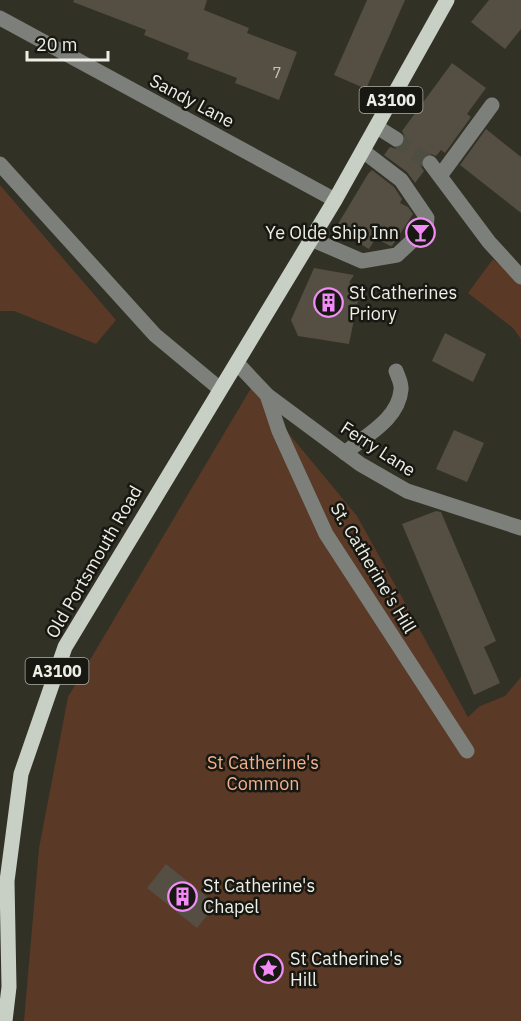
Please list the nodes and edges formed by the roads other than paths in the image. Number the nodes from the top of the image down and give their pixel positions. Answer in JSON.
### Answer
{"nodes":[{"id":1,"x":447,"y":0,"type":"edge"},
{"id":2,"x":0,"y":18,"type":"edge"},
{"id":3,"x":492,"y":105,"type":"dead end"},
{"id":4,"x":377,"y":127,"type":"junction"},
{"id":5,"x":396,"y":139,"type":"tunnel mouth"},
{"id":6,"x":363,"y":151,"type":"junction"},
{"id":7,"x":0,"y":164,"type":"edge"},
{"id":8,"x":335,"y":200,"type":"junction"},
{"id":9,"x":311,"y":239,"type":"junction"},
{"id":10,"x":521,"y":277,"type":"edge"},
{"id":11,"x":237,"y":363,"type":"junction"},
{"id":12,"x":396,"y":371,"type":"dead end"},
{"id":13,"x":220,"y":389,"type":"junction"},
{"id":14,"x":267,"y":395,"type":"junction"},
{"id":15,"x":345,"y":453,"type":"junction"},
{"id":16,"x":521,"y":528,"type":"edge"},
{"id":17,"x":467,"y":751,"type":"dead end"},
{"id":18,"x":5,"y":1021,"type":"edge"}],
"edges":[{"from":1,"to":4,"type":"main road","number":"A3100"},
{"from":2,"to":8,"type":"street","name":"Sandy Lane"},
{"from":3,"to":10,"type":"street"},
{"from":4,"to":5,"type":"street"},
{"from":4,"to":6,"type":"main road","number":"A3100"},
{"from":6,"to":8,"type":"main road","number":"A3100"},
{"from":6,"to":9,"type":"street"},
{"from":7,"to":13,"type":"street"},
{"from":8,"to":9,"type":"main road","name":"Old Portsmouth Road","number":"A3100"},
{"from":9,"to":11,"type":"main road","name":"Old Portsmouth Road","number":"A3100"},
{"from":11,"to":13,"type":"main road","name":"Old Portsmouth Road","number":"A3100"},
{"from":11,"to":14,"type":"street","name":"Ferry Lane"},
{"from":12,"to":15,"type":"street"},
{"from":13,"to":18,"type":"main road","name":"Old Portsmouth Road","number":"A3100"},
{"from":14,"to":15,"type":"street","name":"Ferry Lane"},
{"from":14,"to":17,"type":"street","name":"St. Catherine's Hill"},
{"from":15,"to":16,"type":"street","name":"Ferry Lane"}]}
